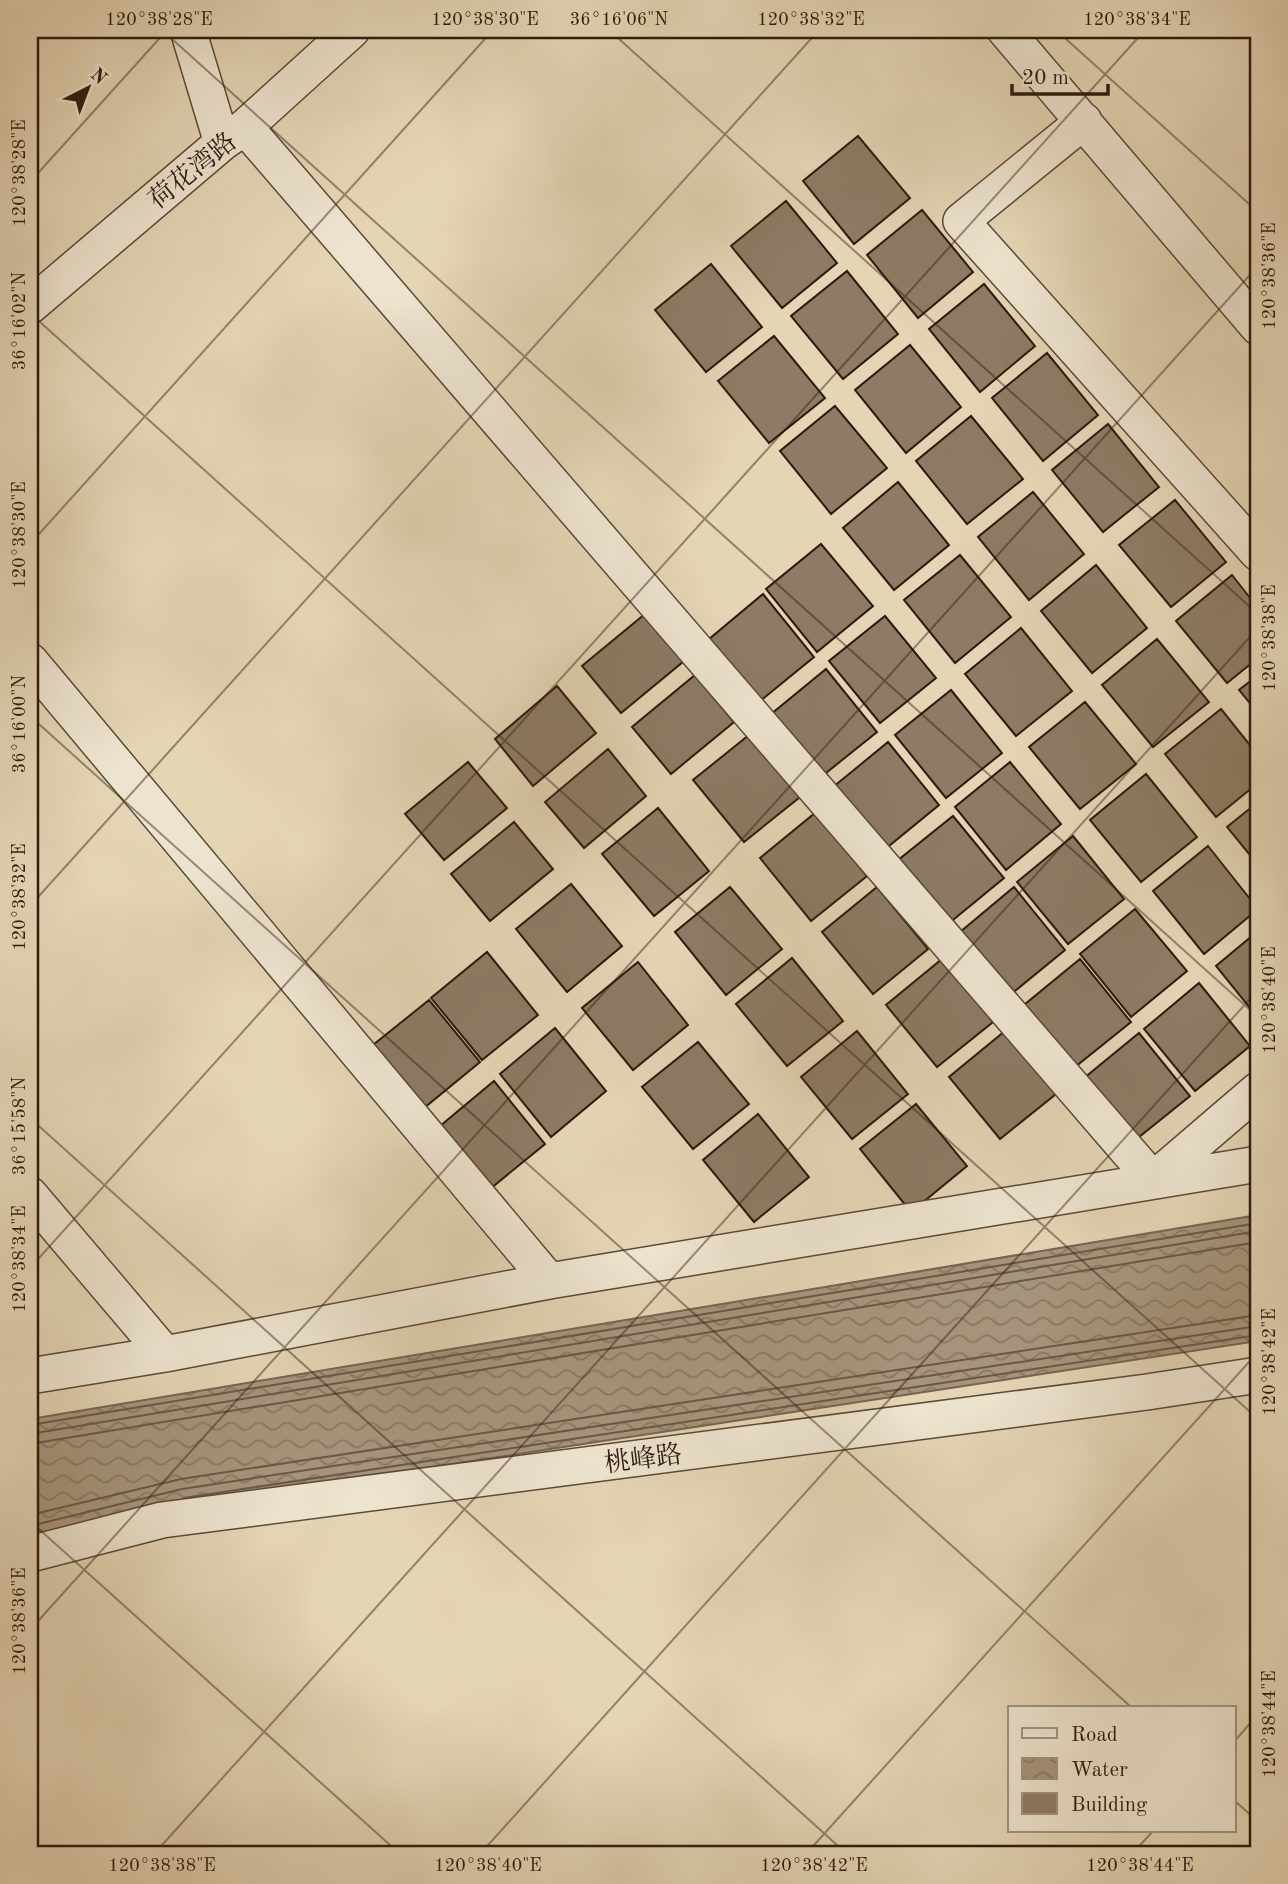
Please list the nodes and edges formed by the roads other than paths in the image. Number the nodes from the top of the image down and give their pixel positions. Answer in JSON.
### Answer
{"nodes":[{"id":1,"x":188,"y":30,"type":"edge"},
{"id":2,"x":352,"y":30,"type":"edge"},
{"id":3,"x":1004,"y":30,"type":"edge"},
{"id":4,"x":1084,"y":121,"type":"junction"},
{"id":5,"x":234,"y":135,"type":"junction"},
{"id":6,"x":30,"y":306,"type":"edge"},
{"id":7,"x":1258,"y":327,"type":"edge"},
{"id":8,"x":1258,"y":553,"type":"edge"},
{"id":9,"x":30,"y":661,"type":"edge"},
{"id":10,"x":1258,"y":1090,"type":"edge"},
{"id":11,"x":1258,"y":1164,"type":"edge"},
{"id":12,"x":1153,"y":1180,"type":"junction"},
{"id":13,"x":30,"y":1195,"type":"edge"},
{"id":14,"x":549,"y":1281,"type":"junction"},
{"id":15,"x":166,"y":1354,"type":"junction"},
{"id":16,"x":36,"y":1367,"type":"edge"},
{"id":17,"x":1258,"y":1375,"type":"edge"},
{"id":18,"x":30,"y":1554,"type":"edge"}],
"edges":[{"from":1,"to":5,"type":"street"},
{"from":2,"to":5,"type":"street","name":"荷花湾路"},
{"from":3,"to":4,"type":"street"},
{"from":4,"to":7,"type":"street"},
{"from":4,"to":8,"type":"street"},
{"from":5,"to":6,"type":"street","name":"荷花湾路"},
{"from":5,"to":12,"type":"street"},
{"from":9,"to":14,"type":"street"},
{"from":10,"to":12,"type":"street"},
{"from":11,"to":12,"type":"street"},
{"from":12,"to":14,"type":"street"},
{"from":13,"to":15,"type":"street"},
{"from":14,"to":15,"type":"street"},
{"from":15,"to":16,"type":"street"},
{"from":17,"to":18,"type":"street","name":"桃峰路"}]}
